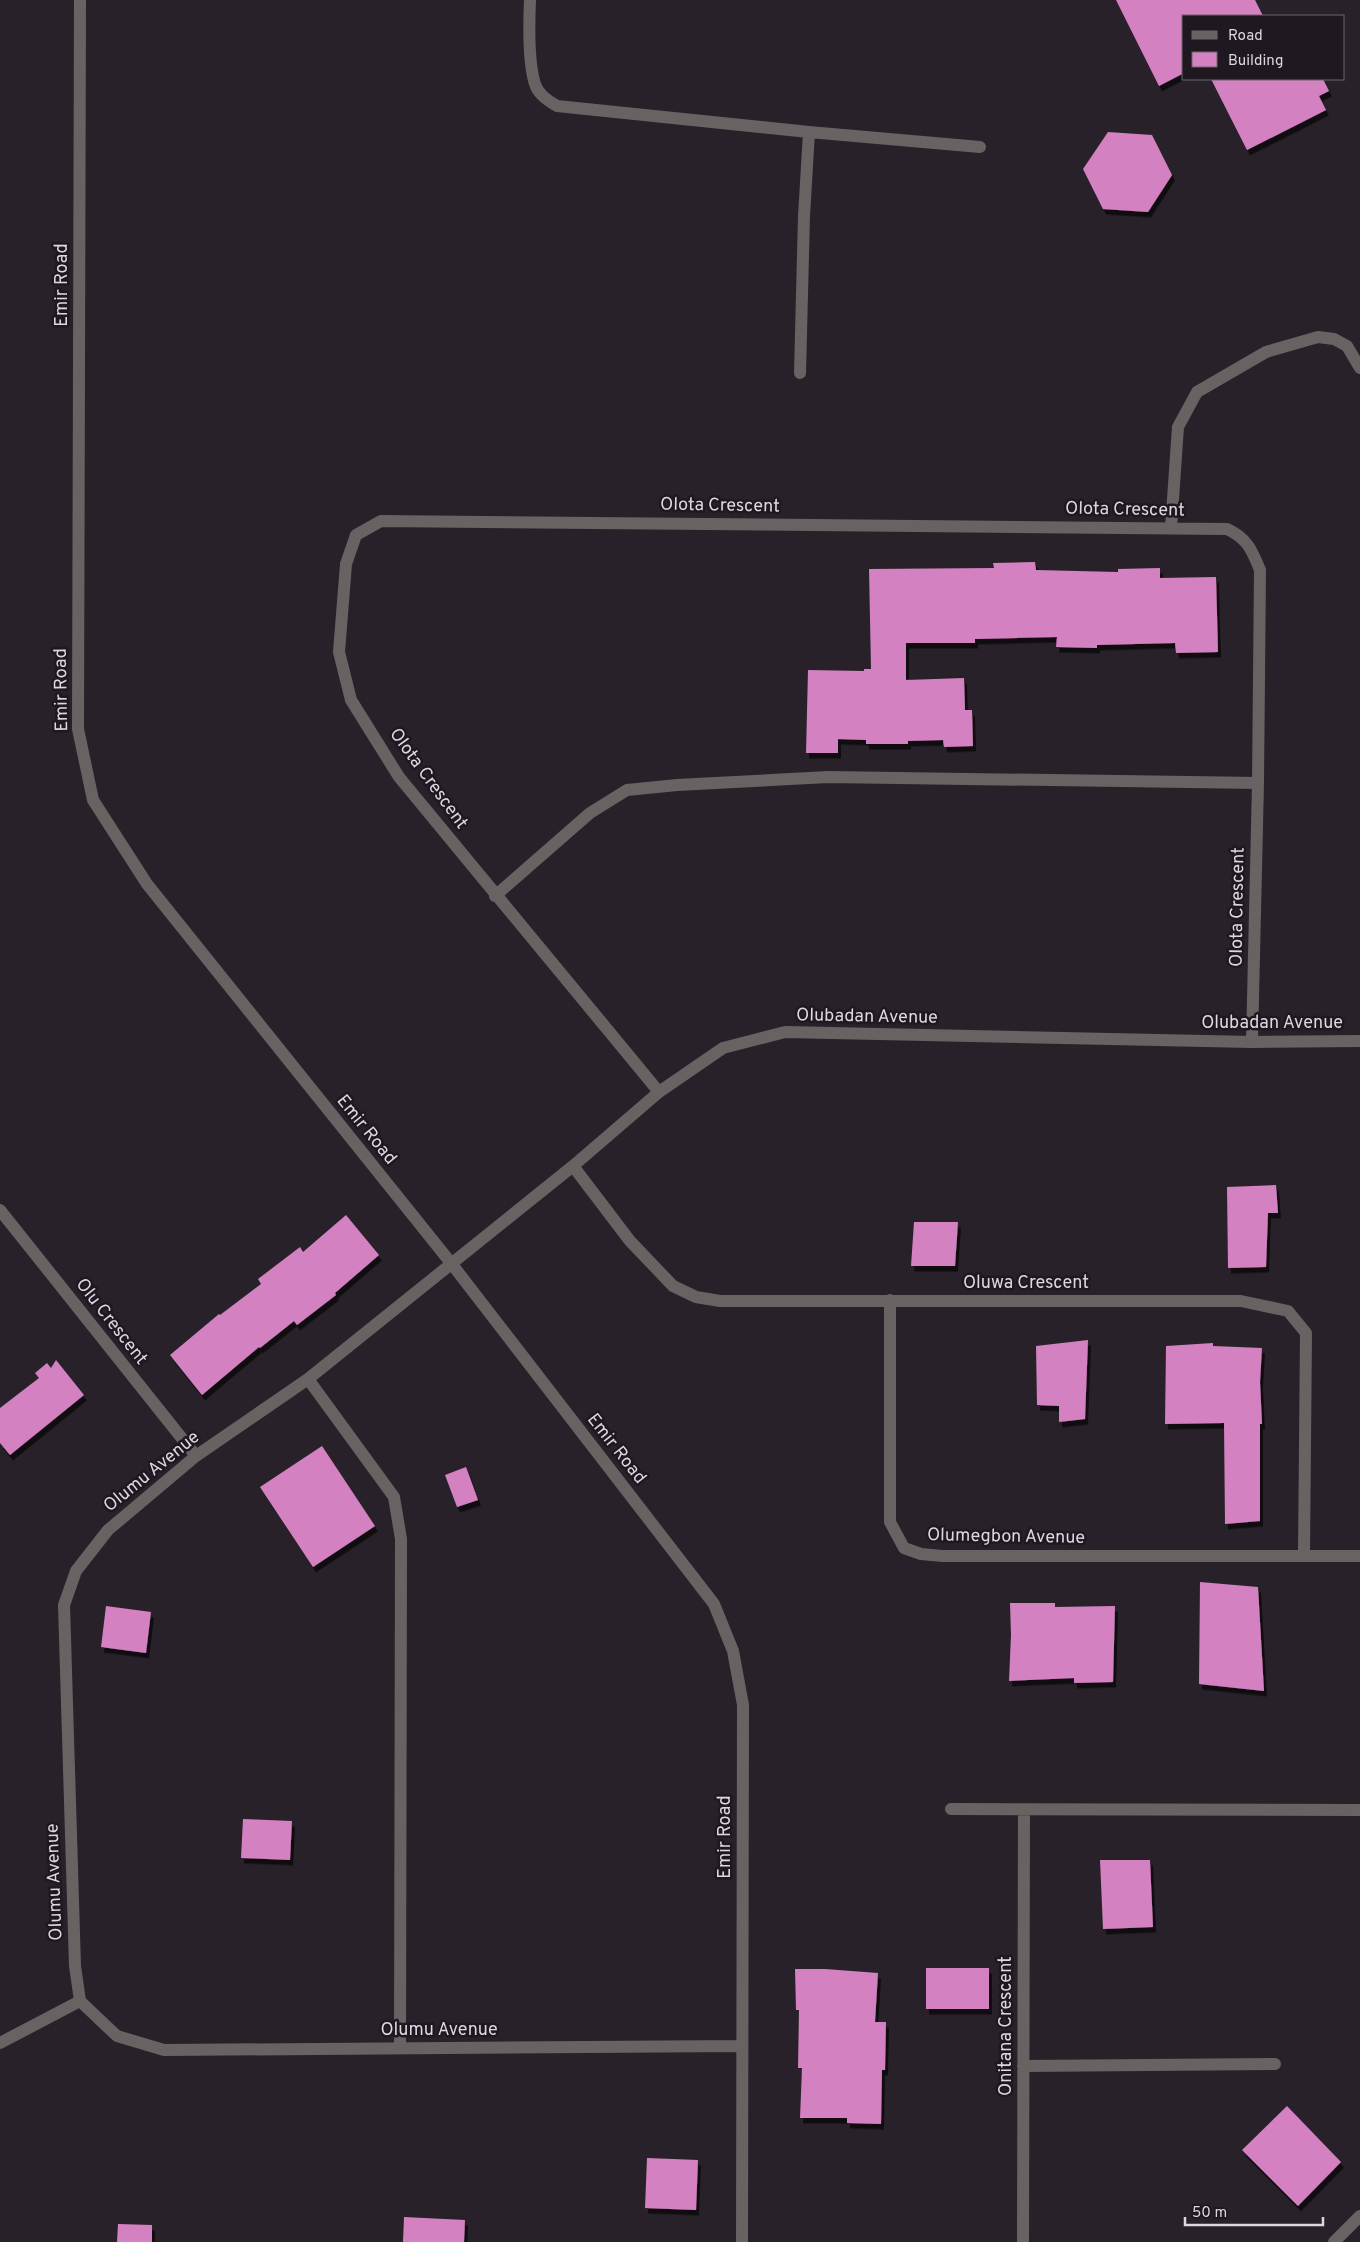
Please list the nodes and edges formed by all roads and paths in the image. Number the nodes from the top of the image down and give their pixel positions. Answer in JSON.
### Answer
{"nodes":[{"id":1,"x":80,"y":0,"type":"edge"},
{"id":2,"x":530,"y":0,"type":"edge"},
{"id":3,"x":809,"y":132,"type":"junction"},
{"id":4,"x":980,"y":147,"type":"dead end"},
{"id":5,"x":1360,"y":368,"type":"edge"},
{"id":6,"x":800,"y":373,"type":"dead end"},
{"id":7,"x":1171,"y":528,"type":"junction"},
{"id":8,"x":1258,"y":783,"type":"junction"},
{"id":9,"x":495,"y":896,"type":"junction"},
{"id":10,"x":1360,"y":1041,"type":"edge"},
{"id":11,"x":1252,"y":1042,"type":"junction"},
{"id":12,"x":659,"y":1092,"type":"junction"},
{"id":13,"x":573,"y":1166,"type":"junction"},
{"id":14,"x":0,"y":1210,"type":"edge"},
{"id":15,"x":450,"y":1264,"type":"junction"},
{"id":16,"x":890,"y":1300,"type":"junction"},
{"id":17,"x":308,"y":1379,"type":"junction"},
{"id":18,"x":196,"y":1456,"type":"junction"},
{"id":19,"x":1304,"y":1554,"type":"junction"},
{"id":20,"x":1360,"y":1556,"type":"edge"},
{"id":21,"x":951,"y":1809,"type":"dead end"},
{"id":22,"x":1024,"y":1810,"type":"junction"},
{"id":23,"x":1360,"y":1810,"type":"edge"},
{"id":24,"x":80,"y":2001,"type":"junction"},
{"id":25,"x":0,"y":2043,"type":"edge"},
{"id":26,"x":742,"y":2046,"type":"junction"},
{"id":27,"x":400,"y":2048,"type":"junction"},
{"id":28,"x":1275,"y":2064,"type":"dead end"},
{"id":29,"x":1023,"y":2066,"type":"junction"},
{"id":30,"x":1360,"y":2216,"type":"edge"},
{"id":31,"x":742,"y":2242,"type":"edge"},
{"id":32,"x":1023,"y":2242,"type":"edge"},
{"id":33,"x":1334,"y":2242,"type":"edge"}],
"edges":[{"from":1,"to":15,"type":"street","name":"Emir Road"},
{"from":2,"to":3,"type":"street"},
{"from":3,"to":4,"type":"street"},
{"from":3,"to":6,"type":"street"},
{"from":5,"to":7,"type":"street"},
{"from":7,"to":8,"type":"street","name":"Olota Crescent"},
{"from":7,"to":9,"type":"street","name":"Olota Crescent"},
{"from":8,"to":9,"type":"street"},
{"from":8,"to":11,"type":"street","name":"Olota Crescent"},
{"from":9,"to":12,"type":"street","name":"Olota Crescent"},
{"from":10,"to":11,"type":"street","name":"Olubadan Avenue"},
{"from":11,"to":12,"type":"street","name":"Olubadan Avenue"},
{"from":12,"to":13,"type":"street","name":"Olubadan Avenue"},
{"from":13,"to":15,"type":"street","name":"Olubadan Avenue"},
{"from":13,"to":16,"type":"street","name":"Oluwa Crescent"},
{"from":14,"to":18,"type":"street","name":"Olu Crescent"},
{"from":15,"to":17,"type":"street","name":"Olumu Avenue"},
{"from":15,"to":26,"type":"street","name":"Emir Road"},
{"from":16,"to":19,"type":"street","name":"Oluwa Crescent"},
{"from":16,"to":19,"type":"street","name":"Olumegbon Avenue"},
{"from":17,"to":18,"type":"street","name":"Olumu Avenue"},
{"from":17,"to":27,"type":"street"},
{"from":18,"to":24,"type":"street","name":"Olumu Avenue"},
{"from":19,"to":20,"type":"street","name":"Olumegbon Avenue"},
{"from":21,"to":22,"type":"street"},
{"from":22,"to":23,"type":"street"},
{"from":22,"to":29,"type":"street","name":"Onitana Crescent"},
{"from":24,"to":25,"type":"street"},
{"from":24,"to":27,"type":"street","name":"Olumu Avenue"},
{"from":26,"to":27,"type":"street","name":"Olumu Avenue"},
{"from":26,"to":31,"type":"street","name":"Emir Road"},
{"from":28,"to":29,"type":"street"},
{"from":29,"to":32,"type":"street","name":"Onitana Crescent"},
{"from":30,"to":33,"type":"street"}]}
